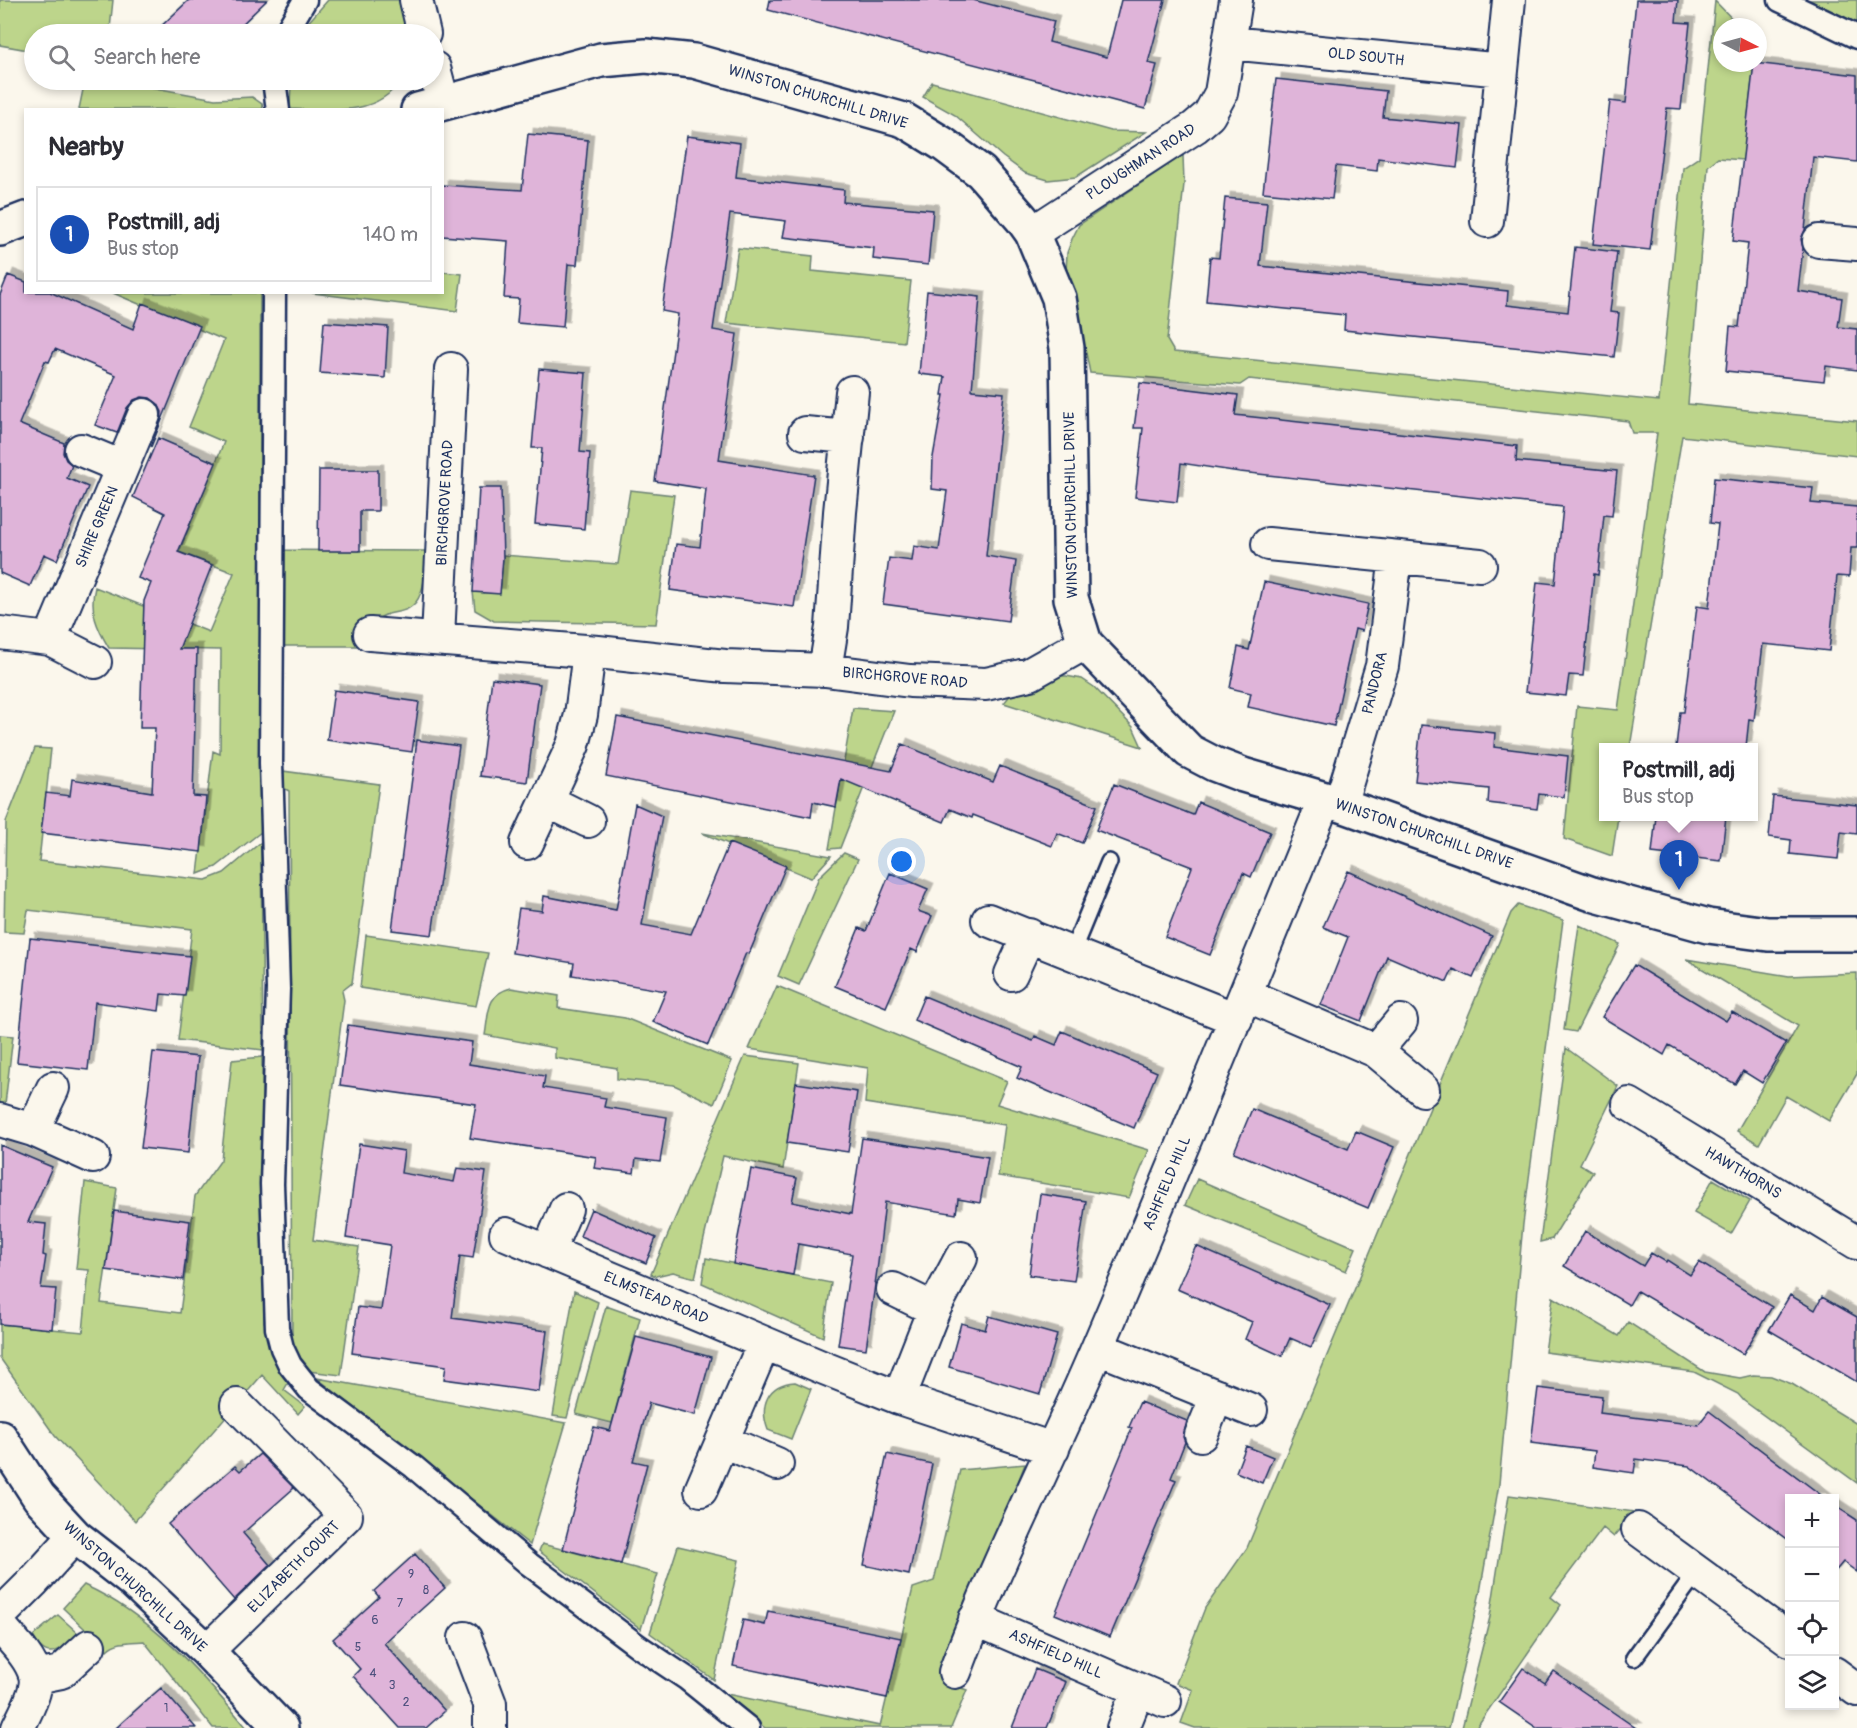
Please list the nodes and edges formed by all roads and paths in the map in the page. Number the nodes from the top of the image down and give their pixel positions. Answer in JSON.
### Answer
{"nodes":[{"id":1,"x":305,"y":0,"type":"edge"},
{"id":2,"x":416,"y":0,"type":"edge"},
{"id":3,"x":1236,"y":0,"type":"edge"},
{"id":4,"x":1509,"y":0,"type":"edge"},
{"id":5,"x":1780,"y":0,"type":"edge"},
{"id":6,"x":291,"y":24,"type":"edge"},
{"id":7,"x":422,"y":24,"type":"edge"},
{"id":8,"x":1857,"y":37,"type":"edge"},
{"id":9,"x":1230,"y":43,"type":"junction"},
{"id":10,"x":1502,"y":70,"type":"junction"},
{"id":11,"x":275,"y":90,"type":"edge"},
{"id":12,"x":432,"y":90,"type":"edge"},
{"id":13,"x":431,"y":106,"type":"edge"},
{"id":14,"x":278,"y":108,"type":"edge"},
{"id":15,"x":24,"y":220,"type":"edge"},
{"id":16,"x":1487,"y":221,"type":"dead end"},
{"id":17,"x":0,"y":229,"type":"edge"},
{"id":18,"x":1032,"y":233,"type":"junction"},
{"id":19,"x":1820,"y":241,"type":"dead end"},
{"id":20,"x":1857,"y":244,"type":"edge"},
{"id":21,"x":274,"y":294,"type":"edge"},
{"id":22,"x":451,"y":369,"type":"dead end"},
{"id":23,"x":852,"y":392,"type":"dead end"},
{"id":24,"x":144,"y":415,"type":"dead end"},
{"id":25,"x":805,"y":433,"type":"dead end"},
{"id":26,"x":848,"y":437,"type":"junction"},
{"id":27,"x":81,"y":450,"type":"dead end"},
{"id":28,"x":122,"y":467,"type":"junction"},
{"id":29,"x":1268,"y":544,"type":"dead end"},
{"id":30,"x":1396,"y":557,"type":"junction"},
{"id":31,"x":1479,"y":565,"type":"dead end"},
{"id":32,"x":0,"y":633,"type":"edge"},
{"id":33,"x":370,"y":633,"type":"dead end"},
{"id":34,"x":438,"y":638,"type":"junction"},
{"id":35,"x":50,"y":639,"type":"junction"},
{"id":36,"x":1085,"y":643,"type":"junction"},
{"id":37,"x":589,"y":652,"type":"junction"},
{"id":38,"x":95,"y":662,"type":"dead end"},
{"id":39,"x":825,"y":670,"type":"junction"},
{"id":40,"x":548,"y":801,"type":"junction"},
{"id":41,"x":1332,"y":802,"type":"junction"},
{"id":42,"x":588,"y":821,"type":"dead end"},
{"id":43,"x":527,"y":843,"type":"dead end"},
{"id":44,"x":1109,"y":862,"type":"dead end"},
{"id":45,"x":988,"y":920,"type":"dead end"},
{"id":46,"x":1857,"y":934,"type":"edge"},
{"id":47,"x":1029,"y":935,"type":"junction"},
{"id":48,"x":1072,"y":952,"type":"junction"},
{"id":49,"x":1011,"y":974,"type":"dead end"},
{"id":50,"x":1241,"y":1007,"type":"junction"},
{"id":51,"x":1401,"y":1021,"type":"dead end"},
{"id":52,"x":1376,"y":1050,"type":"junction"},
{"id":53,"x":53,"y":1088,"type":"dead end"},
{"id":54,"x":1423,"y":1090,"type":"dead end"},
{"id":55,"x":1629,"y":1104,"type":"dead end"},
{"id":56,"x":0,"y":1120,"type":"edge"},
{"id":57,"x":33,"y":1130,"type":"junction"},
{"id":58,"x":93,"y":1157,"type":"dead end"},
{"id":59,"x":567,"y":1209,"type":"dead end"},
{"id":60,"x":506,"y":1234,"type":"dead end"},
{"id":61,"x":1857,"y":1244,"type":"edge"},
{"id":62,"x":548,"y":1252,"type":"junction"},
{"id":63,"x":961,"y":1258,"type":"dead end"},
{"id":64,"x":894,"y":1289,"type":"dead end"},
{"id":65,"x":934,"y":1309,"type":"junction"},
{"id":66,"x":764,"y":1344,"type":"junction"},
{"id":67,"x":1098,"y":1348,"type":"junction"},
{"id":68,"x":1217,"y":1396,"type":"junction"},
{"id":69,"x":899,"y":1398,"type":"junction"},
{"id":70,"x":237,"y":1405,"type":"dead end"},
{"id":71,"x":1251,"y":1410,"type":"dead end"},
{"id":72,"x":1201,"y":1436,"type":"dead end"},
{"id":73,"x":0,"y":1437,"type":"edge"},
{"id":74,"x":723,"y":1441,"type":"junction"},
{"id":75,"x":1053,"y":1449,"type":"junction"},
{"id":76,"x":777,"y":1464,"type":"dead end"},
{"id":77,"x":701,"y":1490,"type":"dead end"},
{"id":78,"x":1638,"y":1528,"type":"dead end"},
{"id":79,"x":75,"y":1536,"type":"junction"},
{"id":80,"x":1697,"y":1572,"type":"junction"},
{"id":81,"x":0,"y":1616,"type":"edge"},
{"id":82,"x":975,"y":1619,"type":"junction"},
{"id":83,"x":0,"y":1626,"type":"edge"},
{"id":84,"x":1785,"y":1636,"type":"edge"},
{"id":85,"x":465,"y":1638,"type":"dead end"},
{"id":86,"x":89,"y":1646,"type":"dead end"},
{"id":87,"x":207,"y":1651,"type":"junction"},
{"id":88,"x":1634,"y":1658,"type":"dead end"},
{"id":89,"x":955,"y":1672,"type":"dead end"},
{"id":90,"x":36,"y":1677,"type":"junction"},
{"id":91,"x":1839,"y":1677,"type":"edge"},
{"id":92,"x":1857,"y":1690,"type":"edge"},
{"id":93,"x":18,"y":1728,"type":"edge"},
{"id":94,"x":281,"y":1728,"type":"edge"},
{"id":95,"x":490,"y":1728,"type":"edge"},
{"id":96,"x":748,"y":1728,"type":"edge"},
{"id":97,"x":1123,"y":1728,"type":"edge"}],
"edges":[{"from":1,"to":6,"type":"street"},
{"from":2,"to":7,"type":"street"},
{"from":3,"to":9,"type":"street","name":"PLOUGHMAN ROAD"},
{"from":4,"to":10,"type":"street"},
{"from":5,"to":8,"type":"street"},
{"from":9,"to":10,"type":"street","name":"OLD SOUTH"},
{"from":9,"to":18,"type":"street","name":"PLOUGHMAN ROAD"},
{"from":10,"to":16,"type":"street"},
{"from":11,"to":14,"type":"street"},
{"from":12,"to":13,"type":"street"},
{"from":13,"to":18,"type":"street","name":"WINSTON CHURCHILL DRIVE"},
{"from":15,"to":17,"type":"street"},
{"from":18,"to":36,"type":"street","name":"WINSTON CHURCHILL DRIVE"},
{"from":19,"to":20,"type":"street"},
{"from":21,"to":96,"type":"street"},
{"from":22,"to":34,"type":"street","name":"BIRCHGROVE ROAD"},
{"from":23,"to":26,"type":"street","name":"BIRCHGROVE ROAD"},
{"from":24,"to":28,"type":"street","name":"SHIRE GREEN"},
{"from":25,"to":26,"type":"street"},
{"from":26,"to":39,"type":"street","name":"BIRCHGROVE ROAD"},
{"from":27,"to":28,"type":"street"},
{"from":28,"to":35,"type":"street","name":"SHIRE GREEN"},
{"from":29,"to":30,"type":"street"},
{"from":30,"to":31,"type":"street"},
{"from":30,"to":41,"type":"street","name":"PANDORA"},
{"from":32,"to":35,"type":"street"},
{"from":33,"to":34,"type":"street","name":"BIRCHGROVE ROAD"},
{"from":34,"to":37,"type":"street","name":"BIRCHGROVE ROAD"},
{"from":35,"to":38,"type":"street"},
{"from":36,"to":39,"type":"street","name":"BIRCHGROVE ROAD"},
{"from":36,"to":41,"type":"street","name":"WINSTON CHURCHILL DRIVE"},
{"from":37,"to":39,"type":"street","name":"BIRCHGROVE ROAD"},
{"from":37,"to":40,"type":"street"},
{"from":40,"to":42,"type":"street"},
{"from":40,"to":43,"type":"street"},
{"from":41,"to":46,"type":"street","name":"WINSTON CHURCHILL DRIVE"},
{"from":41,"to":50,"type":"street","name":"ASHFIELD HILL"},
{"from":44,"to":48,"type":"lane"},
{"from":45,"to":47,"type":"street"},
{"from":47,"to":48,"type":"street"},
{"from":47,"to":49,"type":"street"},
{"from":48,"to":50,"type":"street"},
{"from":50,"to":52,"type":"street"},
{"from":50,"to":67,"type":"street","name":"ASHFIELD HILL"},
{"from":51,"to":52,"type":"street"},
{"from":52,"to":54,"type":"street"},
{"from":53,"to":57,"type":"street"},
{"from":55,"to":61,"type":"street","name":"HAWTHORNS"},
{"from":56,"to":57,"type":"street"},
{"from":57,"to":58,"type":"street"},
{"from":59,"to":62,"type":"street"},
{"from":60,"to":62,"type":"street","name":"ELMSTEAD ROAD"},
{"from":62,"to":66,"type":"street","name":"ELMSTEAD ROAD"},
{"from":63,"to":65,"type":"street"},
{"from":64,"to":65,"type":"street"},
{"from":65,"to":69,"type":"street"},
{"from":66,"to":69,"type":"street","name":"ELMSTEAD ROAD"},
{"from":66,"to":74,"type":"street"},
{"from":67,"to":68,"type":"street"},
{"from":67,"to":75,"type":"street","name":"ASHFIELD HILL"},
{"from":68,"to":71,"type":"street"},
{"from":68,"to":72,"type":"street"},
{"from":69,"to":75,"type":"street","name":"ELMSTEAD ROAD"},
{"from":70,"to":87,"type":"street","name":"ELIZABETH COURT"},
{"from":73,"to":79,"type":"street","name":"WINSTON CHURCHILL DRIVE"},
{"from":74,"to":76,"type":"street"},
{"from":74,"to":77,"type":"street"},
{"from":75,"to":82,"type":"street","name":"ASHFIELD HILL"},
{"from":78,"to":80,"type":"street"},
{"from":79,"to":81,"type":"street"},
{"from":79,"to":87,"type":"street","name":"WINSTON CHURCHILL DRIVE"},
{"from":80,"to":84,"type":"street"},
{"from":80,"to":88,"type":"lane"},
{"from":82,"to":89,"type":"street","name":"ASHFIELD HILL"},
{"from":82,"to":97,"type":"street","name":"ASHFIELD HILL"},
{"from":83,"to":90,"type":"street"},
{"from":85,"to":95,"type":"street"},
{"from":86,"to":90,"type":"street"},
{"from":87,"to":94,"type":"street","name":"WINSTON CHURCHILL DRIVE"},
{"from":90,"to":93,"type":"street"},
{"from":91,"to":92,"type":"street"}]}
